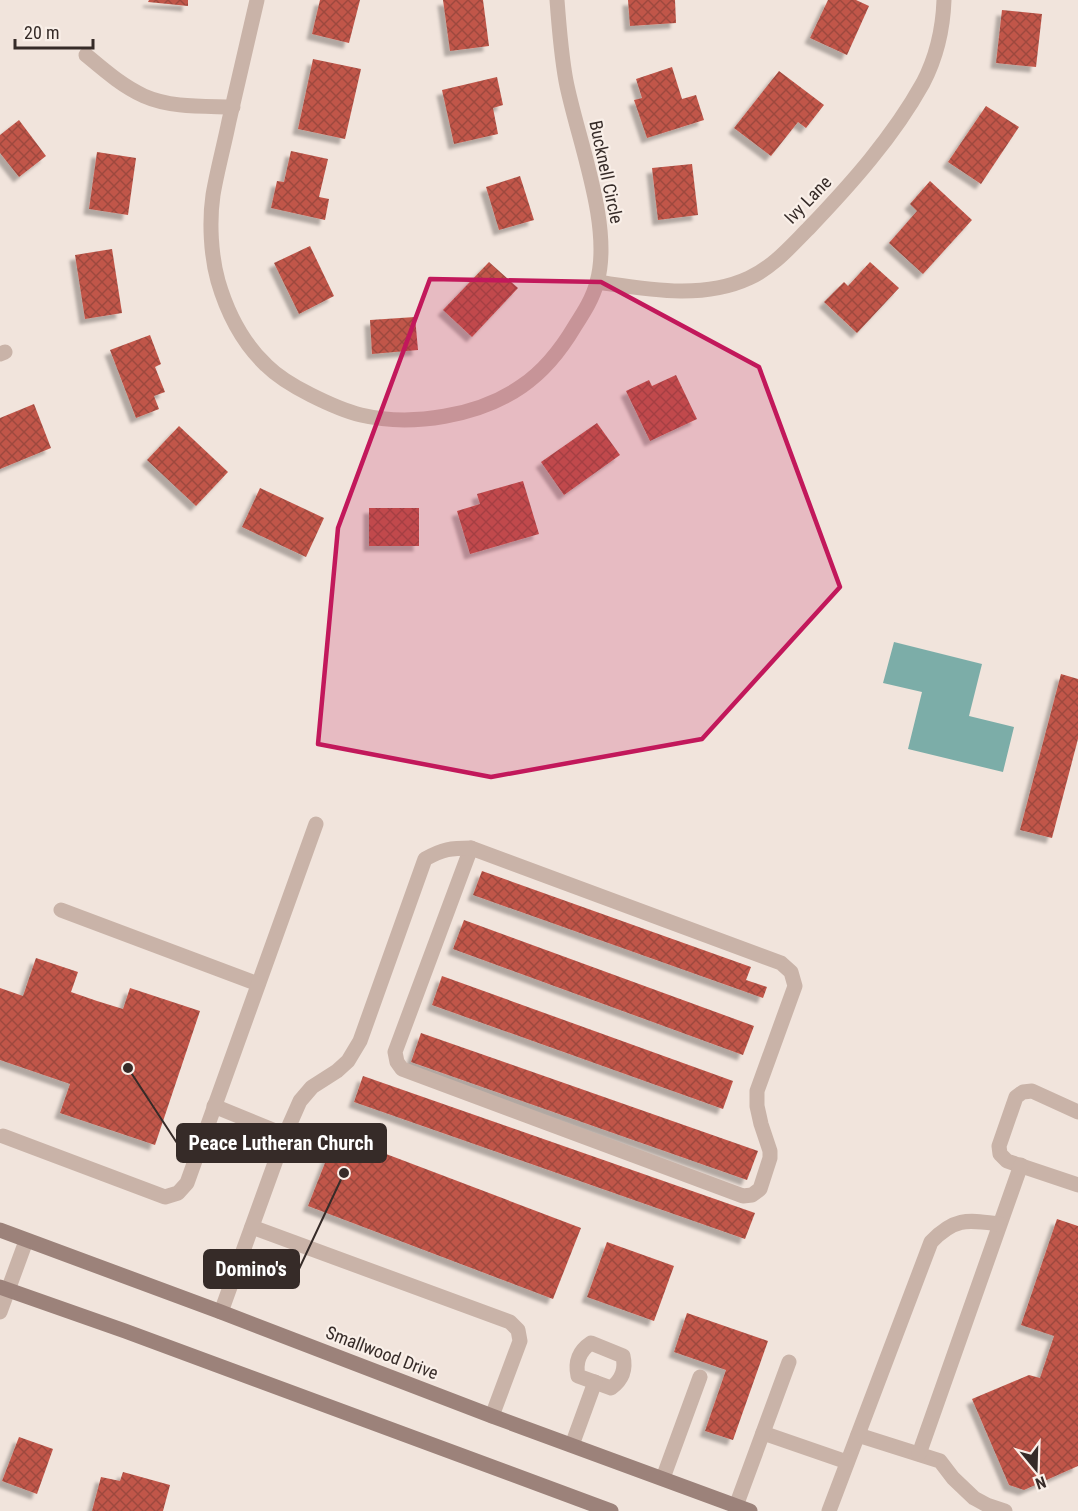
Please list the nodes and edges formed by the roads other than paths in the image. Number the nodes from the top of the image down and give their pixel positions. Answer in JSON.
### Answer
{"nodes":[{"id":1,"x":257,"y":0,"type":"edge"},
{"id":2,"x":557,"y":0,"type":"edge"},
{"id":3,"x":944,"y":0,"type":"edge"},
{"id":4,"x":86,"y":55,"type":"dead end"},
{"id":5,"x":233,"y":107,"type":"junction"},
{"id":6,"x":597,"y":282,"type":"junction"},
{"id":7,"x":316,"y":824,"type":"dead end"},
{"id":8,"x":471,"y":848,"type":"junction"},
{"id":9,"x":61,"y":910,"type":"dead end"},
{"id":10,"x":258,"y":984,"type":"junction"},
{"id":11,"x":214,"y":1106,"type":"junction"},
{"id":12,"x":1078,"y":1112,"type":"edge"},
{"id":13,"x":285,"y":1135,"type":"junction"},
{"id":14,"x":3,"y":1136,"type":"dead end"},
{"id":15,"x":1021,"y":1166,"type":"junction"},
{"id":16,"x":1078,"y":1185,"type":"edge"},
{"id":17,"x":999,"y":1224,"type":"junction"},
{"id":18,"x":252,"y":1227,"type":"junction"},
{"id":19,"x":0,"y":1230,"type":"edge"},
{"id":20,"x":26,"y":1241,"type":"junction"},
{"id":21,"x":4,"y":1288,"type":"edge"},
{"id":22,"x":0,"y":1312,"type":"edge"},
{"id":23,"x":220,"y":1312,"type":"junction"},
{"id":24,"x":789,"y":1362,"type":"dead end"},
{"id":25,"x":700,"y":1377,"type":"dead end"},
{"id":26,"x":595,"y":1382,"type":"dead end"},
{"id":27,"x":492,"y":1416,"type":"junction"},
{"id":28,"x":763,"y":1432,"type":"junction"},
{"id":29,"x":858,"y":1435,"type":"junction"},
{"id":30,"x":572,"y":1444,"type":"junction"},
{"id":31,"x":919,"y":1454,"type":"junction"},
{"id":32,"x":847,"y":1462,"type":"junction"},
{"id":33,"x":663,"y":1478,"type":"junction"},
{"id":34,"x":743,"y":1508,"type":"edge"},
{"id":35,"x":611,"y":1511,"type":"edge"},
{"id":36,"x":829,"y":1511,"type":"edge"},
{"id":37,"x":1005,"y":1511,"type":"edge"}],
"edges":[{"from":1,"to":5,"type":"street","name":"Bucknell Circle"},
{"from":2,"to":6,"type":"street","name":"Bucknell Circle"},
{"from":3,"to":6,"type":"street","name":"Ivy Lane"},
{"from":4,"to":5,"type":"street"},
{"from":5,"to":6,"type":"street","name":"Bucknell Circle"},
{"from":7,"to":10,"type":"street"},
{"from":8,"to":8,"type":"street"},
{"from":8,"to":13,"type":"street"},
{"from":9,"to":10,"type":"street"},
{"from":10,"to":11,"type":"street"},
{"from":11,"to":13,"type":"street"},
{"from":11,"to":14,"type":"street"},
{"from":12,"to":15,"type":"street"},
{"from":13,"to":18,"type":"street"},
{"from":15,"to":16,"type":"street"},
{"from":15,"to":17,"type":"street"},
{"from":17,"to":29,"type":"street"},
{"from":17,"to":31,"type":"street"},
{"from":18,"to":23,"type":"street"},
{"from":18,"to":27,"type":"street"},
{"from":19,"to":20,"type":"main road","name":"Smallwood Drive"},
{"from":20,"to":21,"type":"street"},
{"from":20,"to":23,"type":"main road","name":"Smallwood Drive"},
{"from":21,"to":22,"type":"street"},
{"from":21,"to":35,"type":"main road"},
{"from":23,"to":27,"type":"main road","name":"Smallwood Drive"},
{"from":24,"to":28,"type":"street"},
{"from":25,"to":33,"type":"street"},
{"from":26,"to":30,"type":"street"},
{"from":27,"to":30,"type":"main road","name":"Smallwood Drive"},
{"from":28,"to":32,"type":"street"},
{"from":28,"to":34,"type":"street"},
{"from":29,"to":31,"type":"street"},
{"from":29,"to":32,"type":"street"},
{"from":30,"to":33,"type":"main road","name":"Smallwood Drive"},
{"from":31,"to":37,"type":"street"},
{"from":32,"to":36,"type":"street"},
{"from":33,"to":34,"type":"main road","name":"Smallwood Drive"}]}
